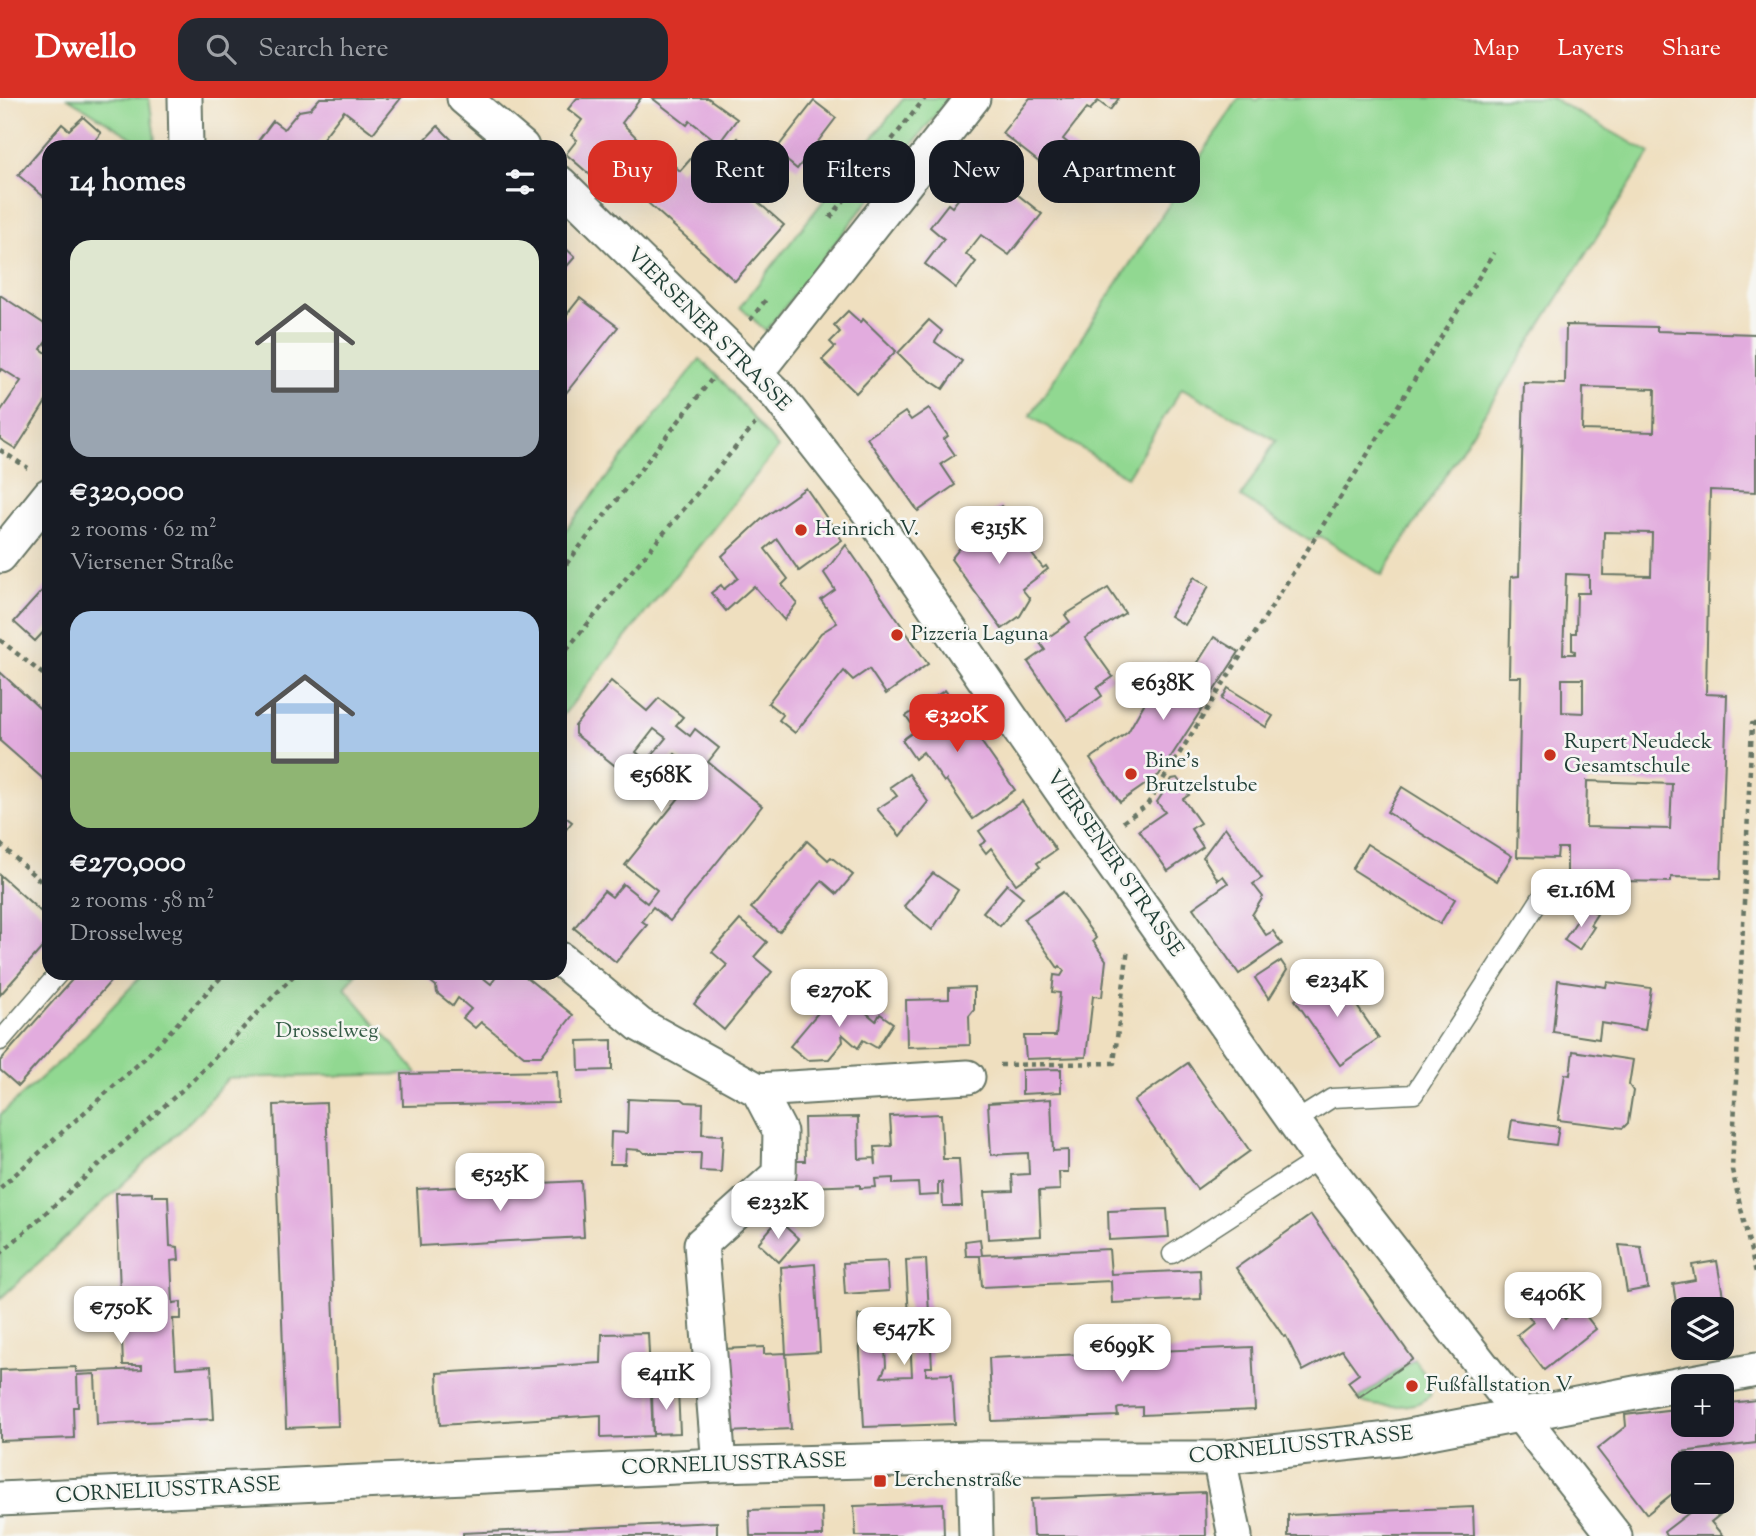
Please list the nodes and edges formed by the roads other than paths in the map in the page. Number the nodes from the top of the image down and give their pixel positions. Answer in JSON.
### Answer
{"nodes":[{"id":1,"x":185,"y":98,"type":"edge"},
{"id":2,"x":464,"y":98,"type":"edge"},
{"id":3,"x":973,"y":98,"type":"edge"},
{"id":4,"x":186,"y":140,"type":"edge"},
{"id":5,"x":515,"y":140,"type":"edge"},
{"id":6,"x":567,"y":190,"type":"edge"},
{"id":7,"x":767,"y":385,"type":"junction"},
{"id":8,"x":42,"y":504,"type":"edge"},
{"id":9,"x":0,"y":556,"type":"edge"},
{"id":10,"x":1545,"y":892,"type":"dead end"},
{"id":11,"x":567,"y":965,"type":"edge"},
{"id":12,"x":53,"y":980,"type":"edge"},
{"id":13,"x":0,"y":1041,"type":"edge"},
{"id":14,"x":968,"y":1077,"type":"road end"},
{"id":15,"x":758,"y":1090,"type":"junction"},
{"id":16,"x":1294,"y":1122,"type":"junction"},
{"id":17,"x":1320,"y":1158,"type":"junction"},
{"id":18,"x":1172,"y":1254,"type":"dead end"},
{"id":19,"x":1756,"y":1370,"type":"edge"},
{"id":20,"x":1522,"y":1415,"type":"junction"},
{"id":21,"x":974,"y":1458,"type":"junction"},
{"id":22,"x":1219,"y":1458,"type":"junction"},
{"id":23,"x":719,"y":1465,"type":"junction"},
{"id":24,"x":0,"y":1499,"type":"edge"},
{"id":25,"x":976,"y":1536,"type":"edge"},
{"id":26,"x":1235,"y":1536,"type":"edge"},
{"id":27,"x":1615,"y":1536,"type":"edge"}],
"edges":[{"from":1,"to":4,"type":"street"},
{"from":2,"to":5,"type":"street"},
{"from":3,"to":7,"type":"street"},
{"from":6,"to":7,"type":"street","name":"VIERSENER STRASSE"},
{"from":7,"to":16,"type":"street","name":"VIERSENER STRASSE"},
{"from":8,"to":9,"type":"street"},
{"from":10,"to":16,"type":"lane"},
{"from":11,"to":15,"type":"street"},
{"from":12,"to":13,"type":"lane"},
{"from":14,"to":15,"type":"street"},
{"from":15,"to":23,"type":"street"},
{"from":16,"to":17,"type":"street","name":"VIERSENER STRASSE"},
{"from":17,"to":18,"type":"lane"},
{"from":17,"to":20,"type":"street","name":"VIERSENER STRASSE"},
{"from":19,"to":20,"type":"street","name":"CORNELIUSSTRASSE"},
{"from":20,"to":22,"type":"street","name":"CORNELIUSSTRASSE"},
{"from":20,"to":27,"type":"street","name":"VIERSENER STRASSE"},
{"from":21,"to":22,"type":"street","name":"CORNELIUSSTRASSE"},
{"from":21,"to":23,"type":"street","name":"CORNELIUSSTRASSE"},
{"from":21,"to":25,"type":"street"},
{"from":22,"to":26,"type":"street"},
{"from":23,"to":24,"type":"street","name":"CORNELIUSSTRASSE"}]}
